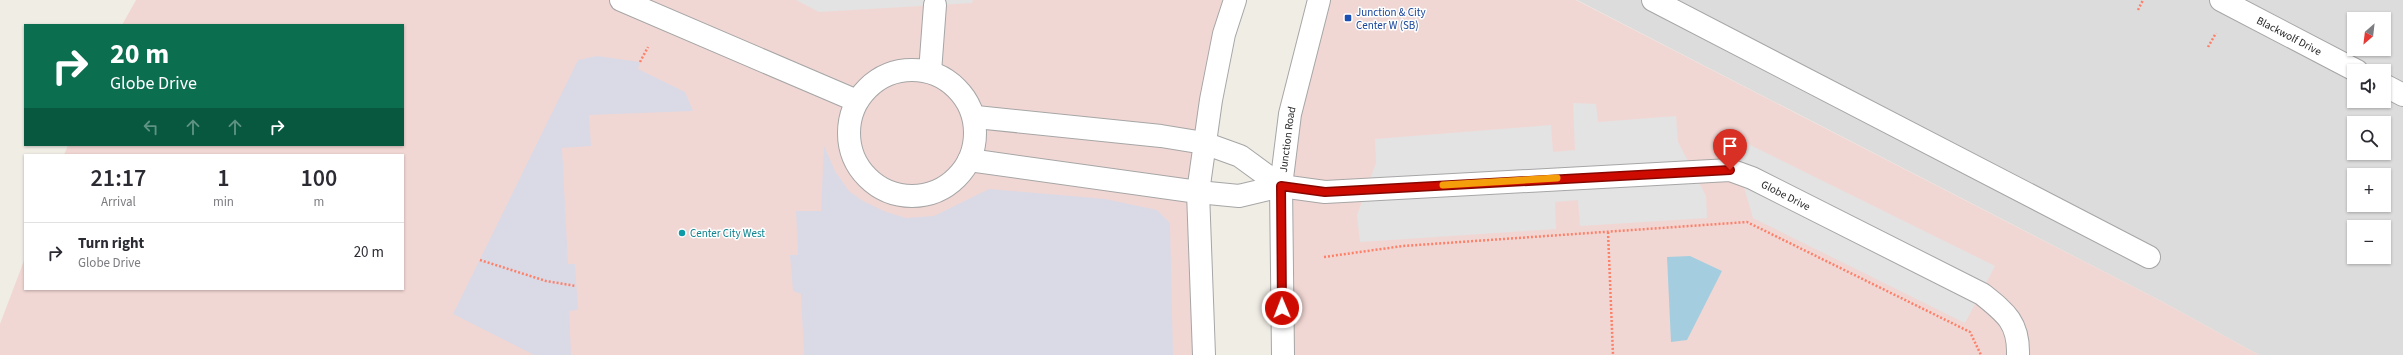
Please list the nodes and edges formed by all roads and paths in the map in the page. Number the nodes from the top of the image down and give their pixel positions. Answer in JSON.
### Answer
{"nodes":[{"id":1,"x":621,"y":0,"type":"edge"},
{"id":2,"x":1235,"y":0,"type":"edge"},
{"id":3,"x":1319,"y":0,"type":"edge"},
{"id":4,"x":1654,"y":0,"type":"edge"},
{"id":5,"x":2143,"y":0,"type":"edge"},
{"id":6,"x":2221,"y":0,"type":"edge"},
{"id":7,"x":935,"y":5,"type":"dead end"},
{"id":8,"x":2138,"y":10,"type":"dead end"},
{"id":9,"x":2216,"y":32,"type":"dead end"},
{"id":10,"x":2208,"y":47,"type":"dead end"},
{"id":11,"x":2347,"y":66,"type":"edge"},
{"id":12,"x":930,"y":72,"type":"junction"},
{"id":13,"x":2391,"y":89,"type":"edge"},
{"id":14,"x":2403,"y":95,"type":"edge"},
{"id":15,"x":856,"y":101,"type":"junction"},
{"id":16,"x":976,"y":118,"type":"junction"},
{"id":17,"x":1204,"y":143,"type":"junction"},
{"id":18,"x":969,"y":160,"type":"junction"},
{"id":19,"x":1281,"y":186,"type":"junction"},
{"id":20,"x":1198,"y":192,"type":"junction"},
{"id":21,"x":1608,"y":232,"type":"junction"},
{"id":22,"x":1324,"y":257,"type":"dead end"},
{"id":23,"x":2149,"y":257,"type":"dead end"},
{"id":24,"x":480,"y":260,"type":"dead end"},
{"id":25,"x":576,"y":286,"type":"dead end"},
{"id":26,"x":1204,"y":355,"type":"edge"},
{"id":27,"x":1283,"y":355,"type":"edge"},
{"id":28,"x":1613,"y":355,"type":"edge"},
{"id":29,"x":1981,"y":355,"type":"edge"},
{"id":30,"x":2018,"y":355,"type":"edge"}],
"edges":[{"from":1,"to":15,"type":"street"},
{"from":2,"to":17,"type":"street"},
{"from":3,"to":19,"type":"street","name":"Junction Road"},
{"from":4,"to":23,"type":"street"},
{"from":5,"to":8,"type":"path"},
{"from":6,"to":11,"type":"street","name":"Blackwolf Drive"},
{"from":7,"to":12,"type":"street"},
{"from":9,"to":10,"type":"path"},
{"from":12,"to":15,"type":"street"},
{"from":12,"to":16,"type":"street"},
{"from":13,"to":14,"type":"street"},
{"from":15,"to":18,"type":"street"},
{"from":16,"to":17,"type":"street"},
{"from":16,"to":18,"type":"street"},
{"from":17,"to":19,"type":"street"},
{"from":17,"to":20,"type":"street"},
{"from":18,"to":20,"type":"street"},
{"from":19,"to":20,"type":"street"},
{"from":19,"to":27,"type":"street","name":"Junction Road"},
{"from":19,"to":30,"type":"street","name":"Globe Drive"},
{"from":20,"to":26,"type":"street"},
{"from":21,"to":22,"type":"path"},
{"from":21,"to":28,"type":"path"},
{"from":21,"to":29,"type":"path"},
{"from":24,"to":25,"type":"path"}]}
